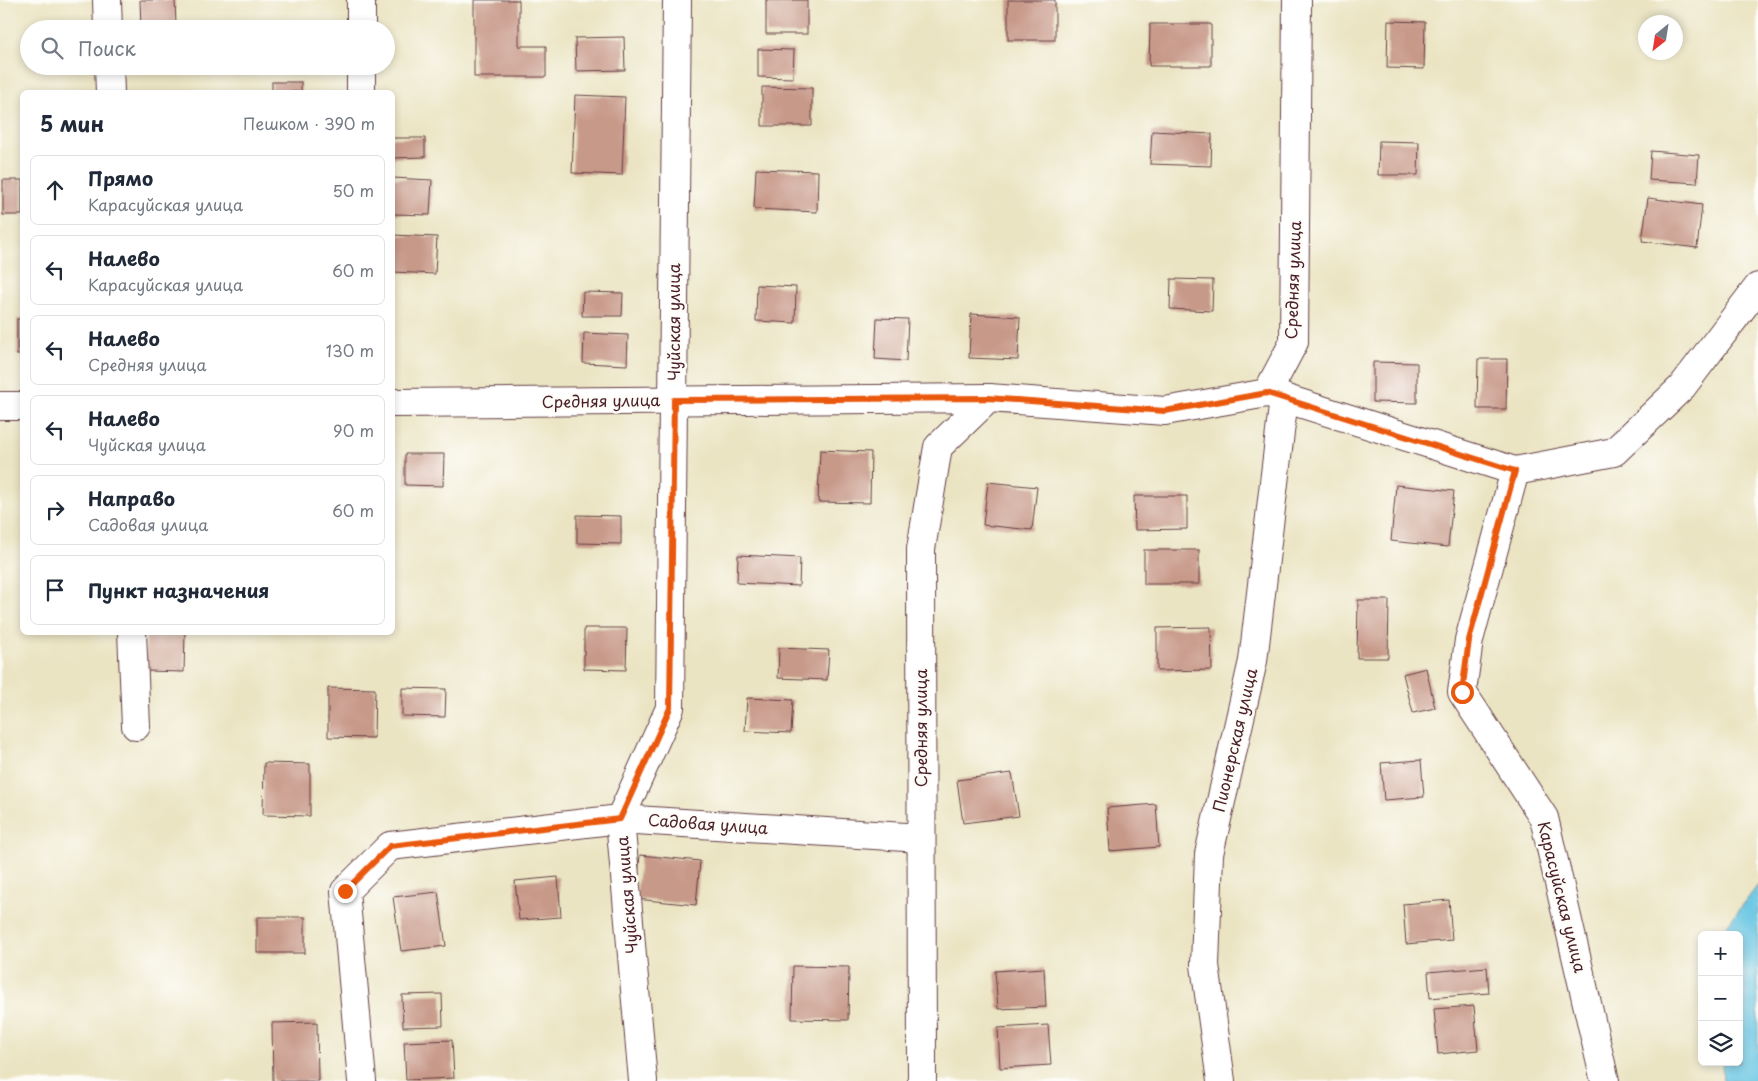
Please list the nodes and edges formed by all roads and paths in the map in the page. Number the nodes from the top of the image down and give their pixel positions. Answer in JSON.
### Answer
{"nodes":[{"id":1,"x":107,"y":0,"type":"edge"},
{"id":2,"x":362,"y":0,"type":"edge"},
{"id":3,"x":677,"y":0,"type":"edge"},
{"id":4,"x":1297,"y":0,"type":"edge"},
{"id":5,"x":108,"y":20,"type":"edge"},
{"id":6,"x":361,"y":20,"type":"edge"},
{"id":7,"x":109,"y":75,"type":"edge"},
{"id":8,"x":361,"y":75,"type":"edge"},
{"id":9,"x":110,"y":90,"type":"edge"},
{"id":10,"x":361,"y":90,"type":"edge"},
{"id":11,"x":1758,"y":287,"type":"edge"},
{"id":12,"x":1275,"y":396,"type":"junction"},
{"id":13,"x":988,"y":398,"type":"junction"},
{"id":14,"x":674,"y":400,"type":"junction"},
{"id":15,"x":395,"y":403,"type":"edge"},
{"id":16,"x":0,"y":406,"type":"edge"},
{"id":17,"x":20,"y":406,"type":"edge"},
{"id":18,"x":1515,"y":471,"type":"junction"},
{"id":19,"x":132,"y":635,"type":"edge"},
{"id":20,"x":136,"y":726,"type":"dead end"},
{"id":21,"x":620,"y":819,"type":"junction"},
{"id":22,"x":921,"y":838,"type":"junction"},
{"id":23,"x":362,"y":1081,"type":"edge"},
{"id":24,"x":643,"y":1081,"type":"edge"},
{"id":25,"x":922,"y":1081,"type":"edge"},
{"id":26,"x":1221,"y":1081,"type":"edge"},
{"id":27,"x":1605,"y":1081,"type":"edge"}],
"edges":[{"from":1,"to":5,"type":"street"},
{"from":2,"to":6,"type":"street"},
{"from":3,"to":14,"type":"street","name":"Чуйская улица"},
{"from":4,"to":12,"type":"street","name":"Средняя улица"},
{"from":7,"to":9,"type":"street"},
{"from":8,"to":10,"type":"street"},
{"from":11,"to":18,"type":"street"},
{"from":12,"to":13,"type":"street","name":"Средняя улица"},
{"from":12,"to":18,"type":"street"},
{"from":12,"to":26,"type":"street","name":"Пионерская улица"},
{"from":13,"to":14,"type":"street","name":"Средняя улица"},
{"from":13,"to":22,"type":"street","name":"Средняя улица"},
{"from":14,"to":15,"type":"street","name":"Средняя улица"},
{"from":14,"to":21,"type":"street","name":"Чуйская улица"},
{"from":16,"to":17,"type":"street"},
{"from":18,"to":27,"type":"street","name":"Карасуйская улица"},
{"from":19,"to":20,"type":"street"},
{"from":21,"to":22,"type":"street","name":"Садовая улица"},
{"from":21,"to":23,"type":"street","name":"Садовая улица"},
{"from":21,"to":24,"type":"street","name":"Чуйская улица"},
{"from":22,"to":25,"type":"street","name":"Средняя улица"}]}
